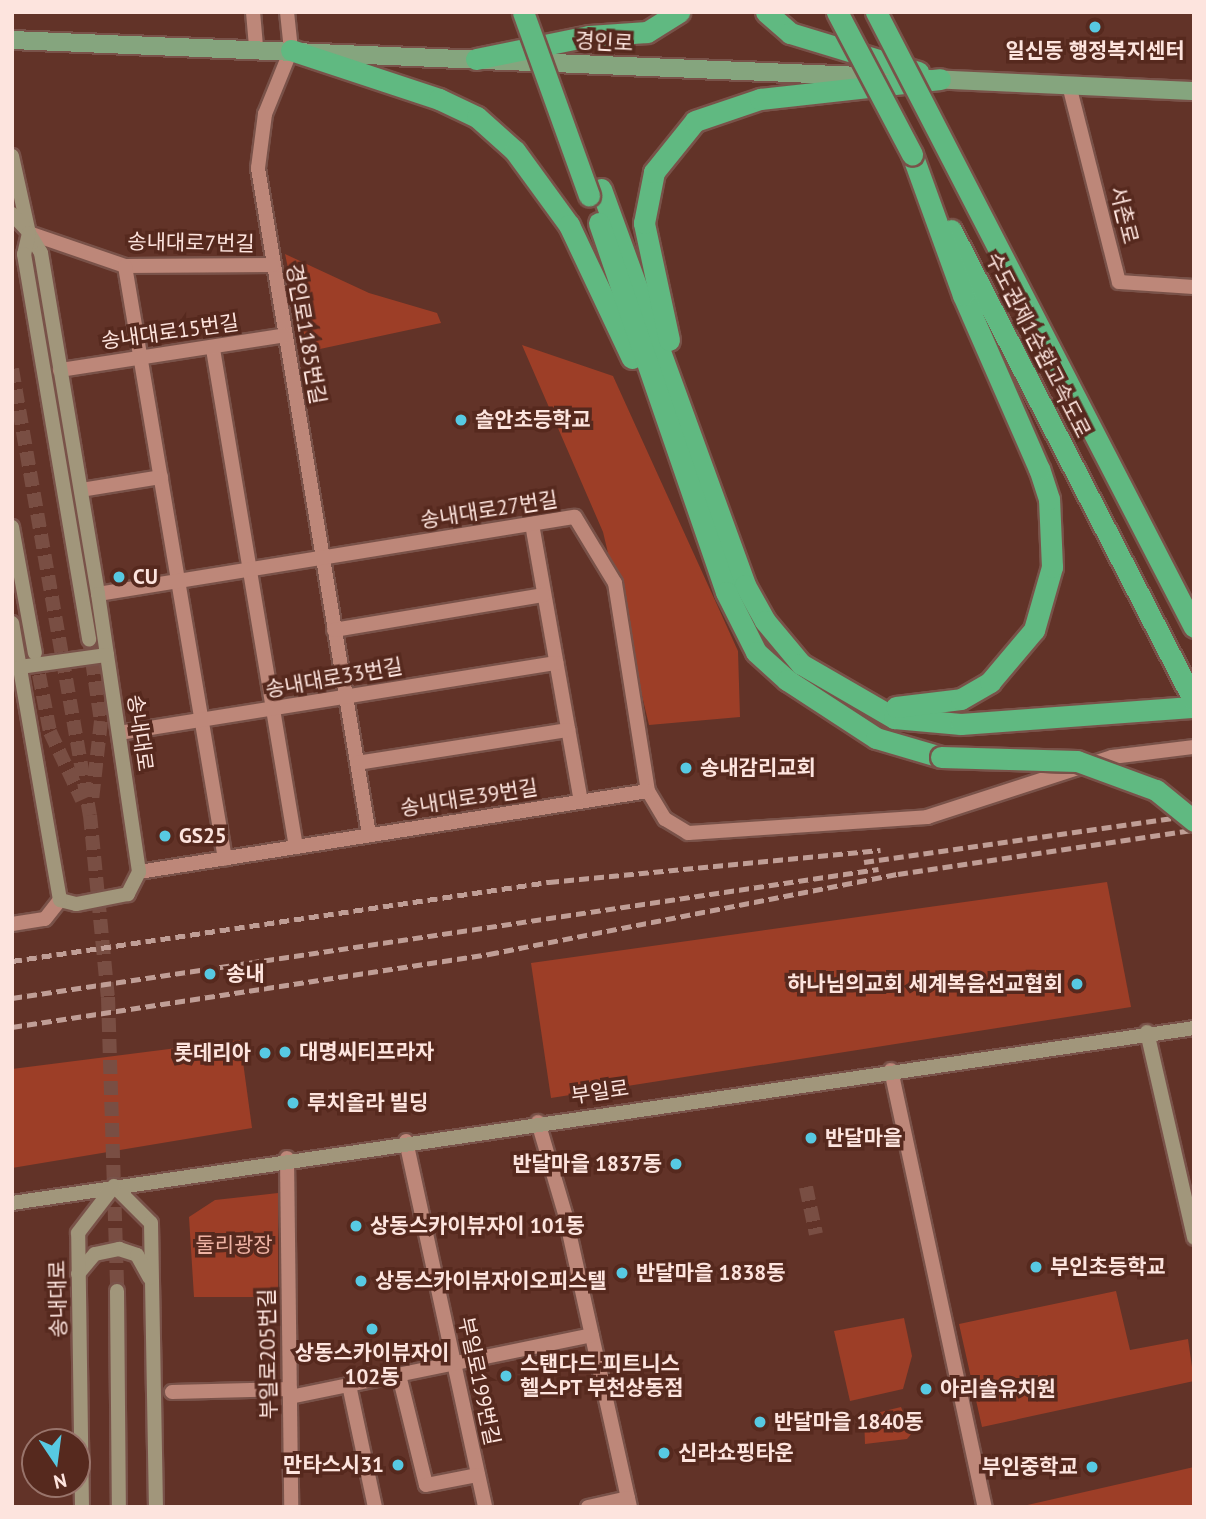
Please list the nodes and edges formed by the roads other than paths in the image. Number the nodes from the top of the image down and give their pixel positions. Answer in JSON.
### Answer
{"nodes":[{"id":1,"x":253,"y":12,"type":"edge"},
{"id":2,"x":287,"y":12,"type":"edge"},
{"id":3,"x":523,"y":12,"type":"edge"},
{"id":4,"x":537,"y":12,"type":"edge"},
{"id":5,"x":679,"y":12,"type":"edge"},
{"id":6,"x":766,"y":12,"type":"edge"},
{"id":7,"x":837,"y":12,"type":"edge"},
{"id":8,"x":876,"y":12,"type":"edge"},
{"id":9,"x":12,"y":40,"type":"edge"},
{"id":10,"x":256,"y":49,"type":"junction"},
{"id":11,"x":291,"y":50,"type":"junction"},
{"id":12,"x":476,"y":59,"type":"junction"},
{"id":13,"x":940,"y":79,"type":"junction"},
{"id":14,"x":1069,"y":85,"type":"junction"},
{"id":15,"x":1194,"y":91,"type":"edge"},
{"id":16,"x":912,"y":154,"type":"junction"},
{"id":17,"x":12,"y":156,"type":"edge"},
{"id":18,"x":595,"y":192,"type":"junction"},
{"id":19,"x":12,"y":214,"type":"edge"},
{"id":20,"x":29,"y":233,"type":"junction"},
{"id":21,"x":273,"y":265,"type":"junction"},
{"id":22,"x":125,"y":266,"type":"junction"},
{"id":23,"x":1194,"y":287,"type":"edge"},
{"id":24,"x":285,"y":335,"type":"junction"},
{"id":25,"x":213,"y":349,"type":"junction"},
{"id":26,"x":140,"y":356,"type":"junction"},
{"id":27,"x":60,"y":370,"type":"junction"},
{"id":28,"x":675,"y":451,"type":"junction"},
{"id":29,"x":700,"y":457,"type":"junction"},
{"id":30,"x":160,"y":477,"type":"junction"},
{"id":31,"x":81,"y":490,"type":"junction"},
{"id":32,"x":532,"y":524,"type":"junction"},
{"id":33,"x":12,"y":527,"type":"edge"},
{"id":34,"x":322,"y":558,"type":"junction"},
{"id":35,"x":249,"y":570,"type":"junction"},
{"id":36,"x":178,"y":582,"type":"junction"},
{"id":37,"x":98,"y":594,"type":"junction"},
{"id":38,"x":544,"y":595,"type":"junction"},
{"id":39,"x":12,"y":623,"type":"edge"},
{"id":40,"x":1194,"y":627,"type":"edge"},
{"id":41,"x":334,"y":630,"type":"junction"},
{"id":42,"x":89,"y":640,"type":"tunnel mouth"},
{"id":43,"x":34,"y":653,"type":"tunnel mouth"},
{"id":44,"x":107,"y":655,"type":"junction"},
{"id":45,"x":556,"y":663,"type":"junction"},
{"id":46,"x":16,"y":667,"type":"edge"},
{"id":47,"x":345,"y":697,"type":"junction"},
{"id":48,"x":1194,"y":701,"type":"edge"},
{"id":49,"x":1194,"y":706,"type":"edge"},
{"id":50,"x":273,"y":710,"type":"junction"},
{"id":51,"x":1194,"y":720,"type":"edge"},
{"id":52,"x":201,"y":721,"type":"junction"},
{"id":53,"x":568,"y":730,"type":"junction"},
{"id":54,"x":940,"y":731,"type":"junction"},
{"id":55,"x":119,"y":733,"type":"junction"},
{"id":56,"x":1194,"y":747,"type":"edge"},
{"id":57,"x":357,"y":763,"type":"junction"},
{"id":58,"x":648,"y":790,"type":"junction"},
{"id":59,"x":581,"y":801,"type":"junction"},
{"id":60,"x":1194,"y":821,"type":"edge"},
{"id":61,"x":369,"y":835,"type":"junction"},
{"id":62,"x":296,"y":847,"type":"junction"},
{"id":63,"x":225,"y":859,"type":"junction"},
{"id":64,"x":139,"y":872,"type":"junction"},
{"id":65,"x":60,"y":900,"type":"junction"},
{"id":66,"x":12,"y":924,"type":"edge"},
{"id":67,"x":1194,"y":1028,"type":"edge"},
{"id":68,"x":1147,"y":1032,"type":"junction"},
{"id":69,"x":891,"y":1070,"type":"junction"},
{"id":70,"x":538,"y":1122,"type":"junction"},
{"id":71,"x":406,"y":1141,"type":"junction"},
{"id":72,"x":288,"y":1158,"type":"junction"},
{"id":73,"x":114,"y":1186,"type":"junction"},
{"id":74,"x":12,"y":1203,"type":"edge"},
{"id":75,"x":1194,"y":1238,"type":"edge"},
{"id":76,"x":79,"y":1274,"type":"junction"},
{"id":77,"x":152,"y":1282,"type":"junction"},
{"id":78,"x":117,"y":1291,"type":"tunnel mouth"},
{"id":79,"x":592,"y":1335,"type":"junction"},
{"id":80,"x":454,"y":1364,"type":"junction"},
{"id":81,"x":400,"y":1375,"type":"junction"},
{"id":82,"x":349,"y":1385,"type":"junction"},
{"id":83,"x":172,"y":1392,"type":"dead end"},
{"id":84,"x":290,"y":1393,"type":"junction"},
{"id":85,"x":478,"y":1475,"type":"junction"},
{"id":86,"x":629,"y":1502,"type":"edge"},
{"id":87,"x":82,"y":1507,"type":"edge"},
{"id":88,"x":120,"y":1507,"type":"edge"},
{"id":89,"x":156,"y":1507,"type":"edge"},
{"id":90,"x":291,"y":1507,"type":"edge"},
{"id":91,"x":375,"y":1507,"type":"edge"},
{"id":92,"x":485,"y":1507,"type":"edge"},
{"id":93,"x":588,"y":1507,"type":"edge"},
{"id":94,"x":985,"y":1507,"type":"edge"}],
"edges":[{"from":1,"to":10,"type":"street"},
{"from":2,"to":11,"type":"street"},
{"from":3,"to":18,"type":"highway","bridge":true},
{"from":4,"to":18,"type":"highway"},
{"from":5,"to":12,"type":"highway"},
{"from":6,"to":13,"type":"highway"},
{"from":7,"to":16,"type":"highway","name":"수도권제1순환고속도로","bridge":true},
{"from":8,"to":40,"type":"highway","name":"수도권제1순환고속도로","bridge":true},
{"from":9,"to":10,"type":"main road","name":"경인로"},
{"from":10,"to":11,"type":"main road","name":"경인로"},
{"from":11,"to":12,"type":"main road","name":"경인로"},
{"from":11,"to":21,"type":"street","name":"경인로1185번길"},
{"from":11,"to":28,"type":"highway"},
{"from":12,"to":13,"type":"main road","name":"경인로"},
{"from":13,"to":14,"type":"main road","name":"경인로"},
{"from":13,"to":29,"type":"highway"},
{"from":14,"to":15,"type":"main road","name":"경인로"},
{"from":14,"to":23,"type":"street","name":"서촌로"},
{"from":16,"to":48,"type":"highway","name":"수도권제1순환고속도로"},
{"from":16,"to":54,"type":"highway"},
{"from":17,"to":20,"type":"street","name":"송내대로"},
{"from":18,"to":28,"type":"highway"},
{"from":18,"to":29,"type":"highway"},
{"from":19,"to":20,"type":"street"},
{"from":20,"to":22,"type":"street","name":"송내대로7번길"},
{"from":20,"to":27,"type":"street","name":"송내대로"},
{"from":20,"to":42,"type":"street","name":"송내대로"},
{"from":21,"to":22,"type":"street","name":"송내대로7번길"},
{"from":21,"to":24,"type":"street","name":"경인로1185번길"},
{"from":22,"to":26,"type":"street"},
{"from":24,"to":25,"type":"street","name":"송내대로15번길"},
{"from":24,"to":34,"type":"street","name":"경인로1185번길"},
{"from":25,"to":26,"type":"street","name":"송내대로15번길"},
{"from":25,"to":35,"type":"street"},
{"from":26,"to":27,"type":"street","name":"송내대로15번길"},
{"from":26,"to":30,"type":"street"},
{"from":27,"to":31,"type":"street","name":"송내대로"},
{"from":28,"to":54,"type":"highway"},
{"from":29,"to":54,"type":"highway"},
{"from":30,"to":31,"type":"street"},
{"from":30,"to":36,"type":"street"},
{"from":31,"to":37,"type":"street","name":"송내대로"},
{"from":32,"to":34,"type":"street","name":"송내대로27번길"},
{"from":32,"to":38,"type":"street"},
{"from":32,"to":58,"type":"street","name":"송내대로27번길"},
{"from":33,"to":43,"type":"street"},
{"from":34,"to":35,"type":"street","name":"송내대로27번길"},
{"from":34,"to":41,"type":"street","name":"경인로1185번길"},
{"from":35,"to":36,"type":"street","name":"송내대로27번길"},
{"from":35,"to":50,"type":"street"},
{"from":36,"to":37,"type":"street","name":"송내대로27번길"},
{"from":36,"to":52,"type":"street"},
{"from":37,"to":44,"type":"street","name":"송내대로"},
{"from":38,"to":41,"type":"street"},
{"from":38,"to":45,"type":"street"},
{"from":39,"to":46,"type":"street"},
{"from":41,"to":47,"type":"street","name":"경인로1185번길"},
{"from":44,"to":46,"type":"street"},
{"from":44,"to":55,"type":"street","name":"송내대로"},
{"from":45,"to":47,"type":"street","name":"송내대로33번길"},
{"from":45,"to":53,"type":"street"},
{"from":46,"to":65,"type":"street"},
{"from":47,"to":50,"type":"street","name":"송내대로33번길"},
{"from":47,"to":57,"type":"street","name":"경인로1185번길"},
{"from":49,"to":54,"type":"highway"},
{"from":50,"to":52,"type":"street","name":"송내대로33번길"},
{"from":50,"to":62,"type":"street"},
{"from":51,"to":54,"type":"highway"},
{"from":52,"to":55,"type":"street","name":"송내대로33번길"},
{"from":52,"to":63,"type":"street"},
{"from":53,"to":57,"type":"street"},
{"from":53,"to":59,"type":"street"},
{"from":54,"to":60,"type":"highway","bridge":true},
{"from":55,"to":64,"type":"street","name":"송내대로"},
{"from":56,"to":58,"type":"street"},
{"from":57,"to":61,"type":"street","name":"경인로1185번길"},
{"from":58,"to":59,"type":"street","name":"송내대로39번길"},
{"from":59,"to":61,"type":"street","name":"송내대로39번길"},
{"from":61,"to":62,"type":"street","name":"송내대로39번길"},
{"from":62,"to":63,"type":"street","name":"송내대로39번길"},
{"from":63,"to":64,"type":"street","name":"송내대로39번길"},
{"from":64,"to":65,"type":"street"},
{"from":65,"to":66,"type":"street"},
{"from":67,"to":68,"type":"street","name":"부일로"},
{"from":68,"to":69,"type":"street","name":"부일로"},
{"from":68,"to":75,"type":"street"},
{"from":69,"to":70,"type":"street","name":"부일로"},
{"from":69,"to":94,"type":"street"},
{"from":70,"to":71,"type":"street","name":"부일로"},
{"from":70,"to":79,"type":"street"},
{"from":71,"to":72,"type":"street","name":"부일로"},
{"from":71,"to":80,"type":"street","name":"부일로199번길"},
{"from":72,"to":73,"type":"street","name":"부일로"},
{"from":72,"to":84,"type":"street","name":"부일로205번길"},
{"from":73,"to":74,"type":"street","name":"부일로"},
{"from":73,"to":76,"type":"street","name":"송내대로"},
{"from":73,"to":77,"type":"street"},
{"from":76,"to":77,"type":"street"},
{"from":76,"to":87,"type":"street","name":"송내대로"},
{"from":77,"to":89,"type":"street"},
{"from":78,"to":88,"type":"street"},
{"from":79,"to":80,"type":"street"},
{"from":79,"to":86,"type":"street"},
{"from":80,"to":81,"type":"street"},
{"from":80,"to":85,"type":"street","name":"부일로199번길"},
{"from":81,"to":82,"type":"street"},
{"from":81,"to":85,"type":"street"},
{"from":82,"to":84,"type":"street"},
{"from":82,"to":91,"type":"street"},
{"from":83,"to":84,"type":"street"},
{"from":84,"to":90,"type":"street","name":"부일로205번길"},
{"from":85,"to":92,"type":"street","name":"부일로199번길"},
{"from":86,"to":93,"type":"street"}]}
